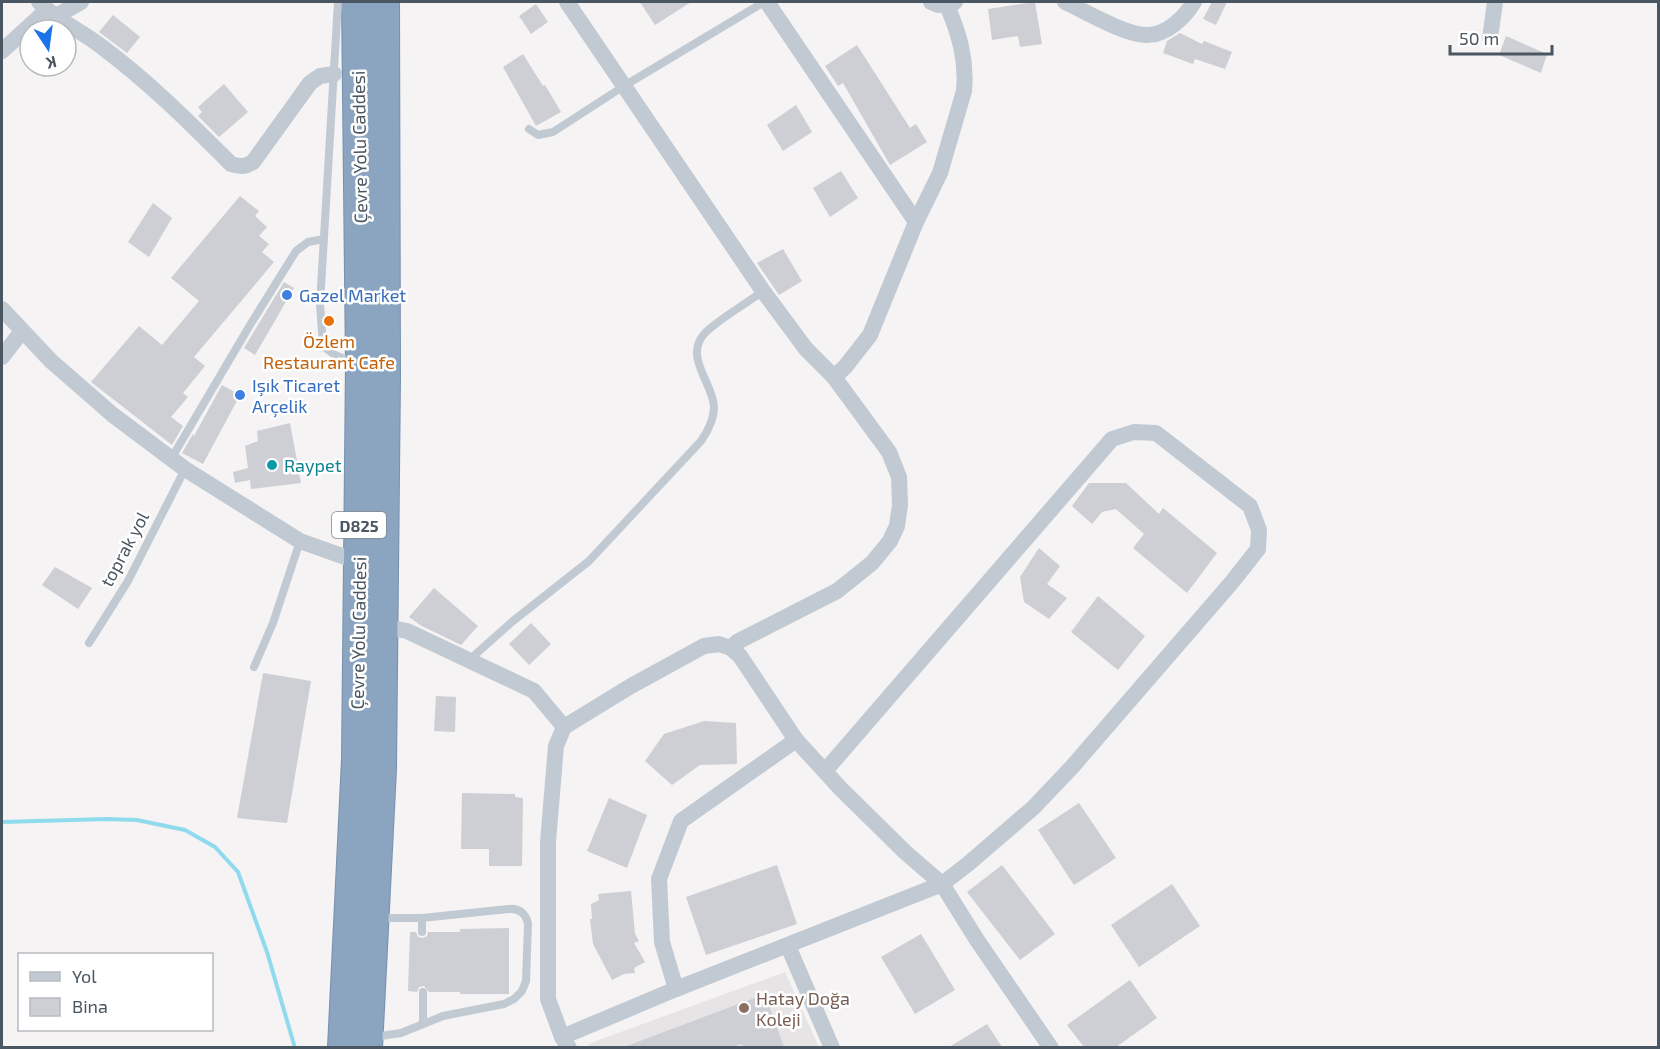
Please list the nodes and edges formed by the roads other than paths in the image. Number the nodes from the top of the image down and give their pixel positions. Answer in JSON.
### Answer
{"nodes":[{"id":1,"x":81,"y":2,"type":"edge"},
{"id":2,"x":338,"y":2,"type":"edge"},
{"id":3,"x":357,"y":2,"type":"edge"},
{"id":4,"x":384,"y":2,"type":"edge"},
{"id":5,"x":567,"y":2,"type":"edge"},
{"id":6,"x":765,"y":2,"type":"edge"},
{"id":7,"x":1065,"y":2,"type":"edge"},
{"id":8,"x":1495,"y":2,"type":"edge"},
{"id":9,"x":944,"y":3,"type":"edge"},
{"id":10,"x":1191,"y":7,"type":"edge"},
{"id":11,"x":48,"y":9,"type":"edge"},
{"id":12,"x":1490,"y":38,"type":"dead end"},
{"id":13,"x":2,"y":51,"type":"edge"},
{"id":14,"x":334,"y":74,"type":"junction"},
{"id":15,"x":624,"y":86,"type":"junction"},
{"id":16,"x":529,"y":129,"type":"dead end"},
{"id":17,"x":916,"y":222,"type":"junction"},
{"id":18,"x":324,"y":240,"type":"junction"},
{"id":19,"x":763,"y":291,"type":"junction"},
{"id":20,"x":2,"y":309,"type":"edge"},
{"id":21,"x":22,"y":331,"type":"junction"},
{"id":22,"x":2,"y":357,"type":"edge"},
{"id":23,"x":361,"y":366,"type":"junction"},
{"id":24,"x":834,"y":376,"type":"junction"},
{"id":25,"x":178,"y":464,"type":"junction"},
{"id":26,"x":300,"y":541,"type":"junction"},
{"id":27,"x":359,"y":562,"type":"junction"},
{"id":28,"x":382,"y":626,"type":"junction"},
{"id":29,"x":89,"y":643,"type":"dead end"},
{"id":30,"x":730,"y":648,"type":"junction"},
{"id":31,"x":468,"y":661,"type":"junction"},
{"id":32,"x":254,"y":667,"type":"dead end"},
{"id":33,"x":564,"y":727,"type":"junction"},
{"id":34,"x":796,"y":740,"type":"junction"},
{"id":35,"x":825,"y":771,"type":"junction"},
{"id":36,"x":942,"y":884,"type":"junction"},
{"id":37,"x":374,"y":918,"type":"junction"},
{"id":38,"x":422,"y":918,"type":"junction"},
{"id":39,"x":422,"y":932,"type":"dead end"},
{"id":40,"x":788,"y":946,"type":"junction"},
{"id":41,"x":676,"y":989,"type":"junction"},
{"id":42,"x":423,"y":992,"type":"dead end"},
{"id":43,"x":423,"y":1022,"type":"junction"},
{"id":44,"x":565,"y":1042,"type":"edge"},
{"id":45,"x":359,"y":1044,"type":"edge"},
{"id":46,"x":832,"y":1047,"type":"edge"},
{"id":47,"x":1051,"y":1047,"type":"edge"}],
"edges":[{"from":1,"to":11,"type":"street"},
{"from":2,"to":14,"type":"lane"},
{"from":3,"to":23,"type":"highway","name":"Çevre Yolu Caddesi","number":"D825"},
{"from":4,"to":28,"type":"highway","name":"Çevre Yolu Caddesi","number":"D825"},
{"from":5,"to":15,"type":"street"},
{"from":6,"to":15,"type":"lane"},
{"from":6,"to":17,"type":"street"},
{"from":7,"to":10,"type":"street"},
{"from":8,"to":12,"type":"street"},
{"from":9,"to":17,"type":"street"},
{"from":11,"to":13,"type":"street"},
{"from":11,"to":14,"type":"street"},
{"from":14,"to":18,"type":"lane"},
{"from":15,"to":16,"type":"lane"},
{"from":15,"to":19,"type":"street"},
{"from":17,"to":24,"type":"street"},
{"from":18,"to":23,"type":"lane"},
{"from":18,"to":25,"type":"lane","name":"toprak yol"},
{"from":19,"to":24,"type":"street"},
{"from":19,"to":31,"type":"lane"},
{"from":20,"to":21,"type":"street"},
{"from":21,"to":22,"type":"street"},
{"from":21,"to":25,"type":"street"},
{"from":23,"to":27,"type":"highway","name":"Çevre Yolu Caddesi","number":"D825"},
{"from":24,"to":30,"type":"street"},
{"from":25,"to":26,"type":"street"},
{"from":25,"to":29,"type":"lane","name":"toprak yol"},
{"from":26,"to":27,"type":"street"},
{"from":26,"to":32,"type":"lane"},
{"from":27,"to":45,"type":"highway","name":"Çevre Yolu Caddesi","number":"D825"},
{"from":28,"to":31,"type":"street"},
{"from":28,"to":37,"type":"highway","name":"Çevre Yolu Caddesi","number":"D825"},
{"from":30,"to":33,"type":"street"},
{"from":30,"to":34,"type":"street"},
{"from":31,"to":33,"type":"street"},
{"from":33,"to":44,"type":"street"},
{"from":34,"to":35,"type":"street"},
{"from":34,"to":41,"type":"street"},
{"from":35,"to":36,"type":"street"},
{"from":35,"to":36,"type":"street"},
{"from":36,"to":40,"type":"street"},
{"from":36,"to":47,"type":"street"},
{"from":37,"to":38,"type":"lane"},
{"from":37,"to":45,"type":"highway","name":"Çevre Yolu Caddesi","number":"D825"},
{"from":38,"to":39,"type":"lane"},
{"from":38,"to":43,"type":"lane"},
{"from":40,"to":41,"type":"street"},
{"from":40,"to":46,"type":"street"},
{"from":41,"to":44,"type":"street"},
{"from":42,"to":43,"type":"lane"},
{"from":43,"to":45,"type":"lane"}]}
